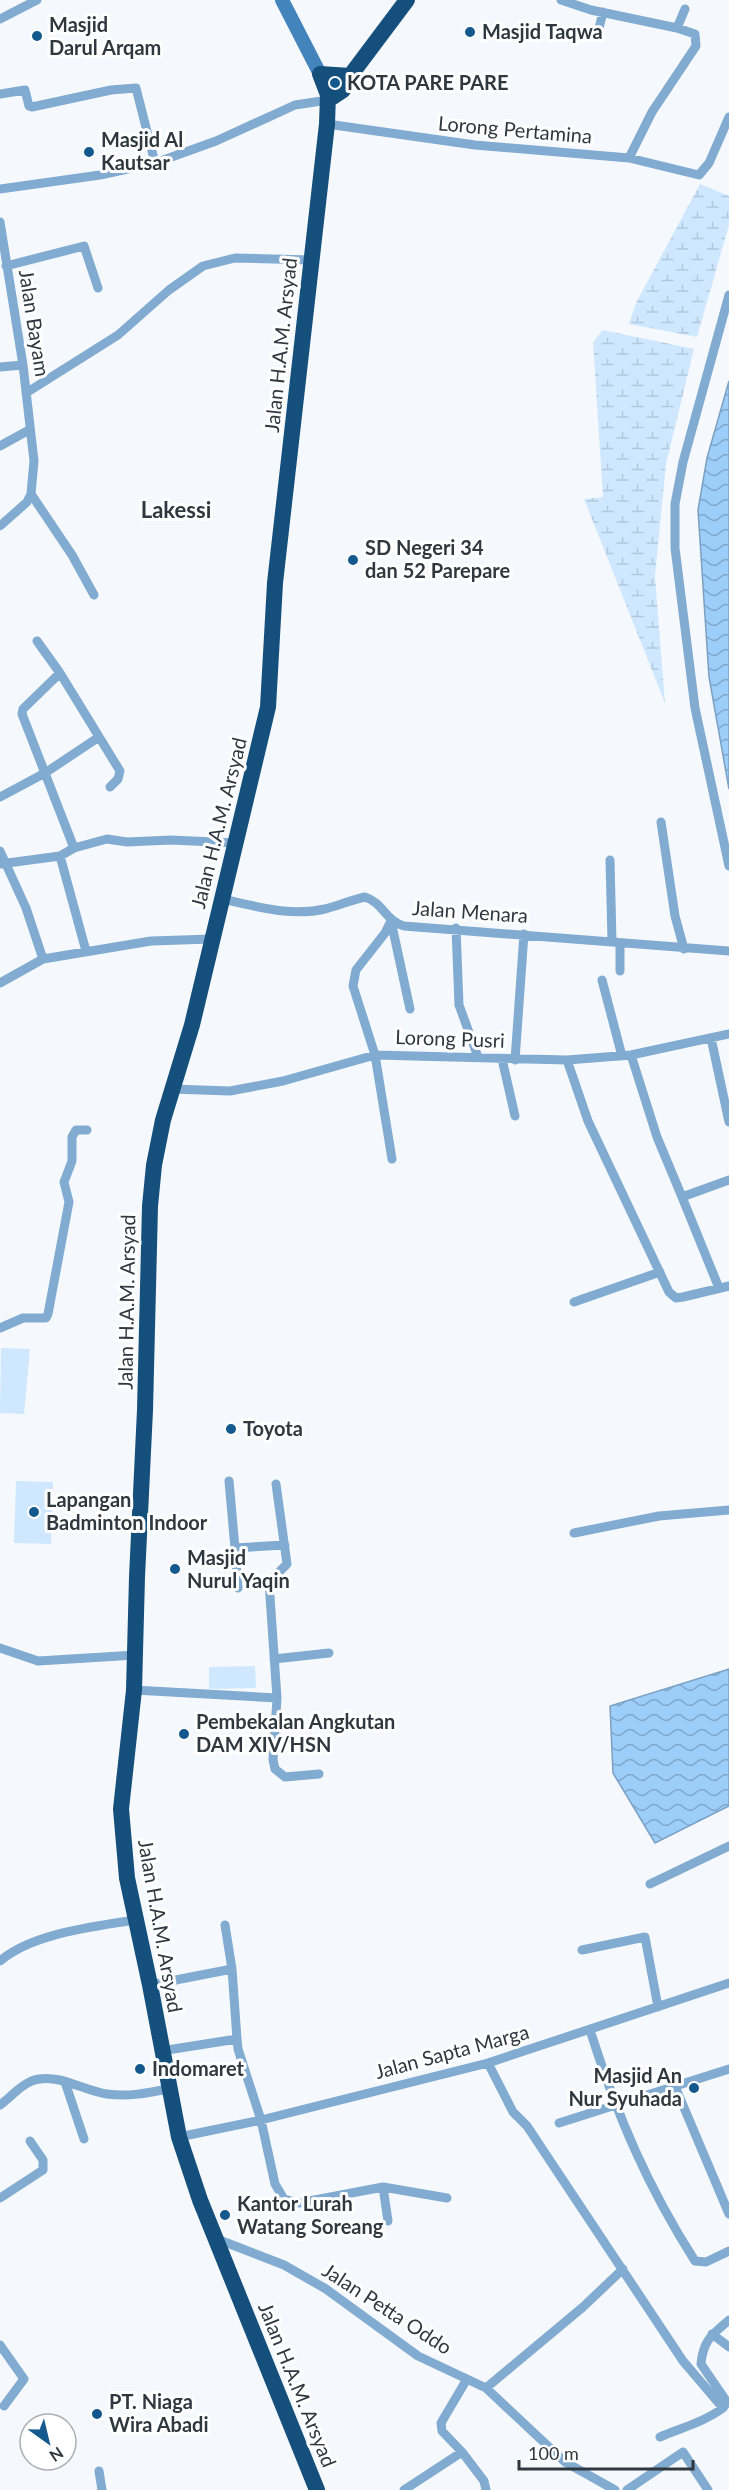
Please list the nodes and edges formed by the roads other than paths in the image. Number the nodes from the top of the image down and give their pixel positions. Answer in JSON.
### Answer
{"nodes":[{"id":1,"x":37,"y":0,"type":"edge"},
{"id":2,"x":282,"y":0,"type":"edge"},
{"id":3,"x":407,"y":0,"type":"edge"},
{"id":4,"x":561,"y":0,"type":"edge"},
{"id":5,"x":685,"y":9,"type":"dead end"},
{"id":6,"x":603,"y":12,"type":"junction"},
{"id":7,"x":0,"y":19,"type":"edge"},
{"id":8,"x":677,"y":28,"type":"junction"},
{"id":9,"x":598,"y":32,"type":"dead end"},
{"id":10,"x":321,"y":74,"type":"junction"},
{"id":11,"x":350,"y":76,"type":"junction"},
{"id":12,"x":0,"y":94,"type":"edge"},
{"id":13,"x":328,"y":100,"type":"junction"},
{"id":14,"x":729,"y":117,"type":"edge"},
{"id":15,"x":327,"y":124,"type":"junction"},
{"id":16,"x":629,"y":158,"type":"junction"},
{"id":17,"x":155,"y":163,"type":"junction"},
{"id":18,"x":0,"y":189,"type":"edge"},
{"id":19,"x":0,"y":222,"type":"edge"},
{"id":20,"x":311,"y":260,"type":"junction"},
{"id":21,"x":6,"y":266,"type":"junction"},
{"id":22,"x":98,"y":288,"type":"dead end"},
{"id":23,"x":729,"y":294,"type":"edge"},
{"id":24,"x":23,"y":365,"type":"junction"},
{"id":25,"x":0,"y":367,"type":"edge"},
{"id":26,"x":26,"y":393,"type":"junction"},
{"id":27,"x":29,"y":430,"type":"junction"},
{"id":28,"x":0,"y":446,"type":"edge"},
{"id":29,"x":31,"y":494,"type":"junction"},
{"id":30,"x":0,"y":526,"type":"edge"},
{"id":31,"x":93,"y":595,"type":"dead end"},
{"id":32,"x":37,"y":641,"type":"dead end"},
{"id":33,"x":60,"y":673,"type":"junction"},
{"id":34,"x":99,"y":737,"type":"junction"},
{"id":35,"x":45,"y":773,"type":"junction"},
{"id":36,"x":110,"y":787,"type":"dead end"},
{"id":37,"x":0,"y":797,"type":"edge"},
{"id":38,"x":661,"y":822,"type":"dead end"},
{"id":39,"x":236,"y":843,"type":"junction"},
{"id":40,"x":74,"y":848,"type":"junction"},
{"id":41,"x":0,"y":851,"type":"edge"},
{"id":42,"x":60,"y":856,"type":"junction"},
{"id":43,"x":610,"y":860,"type":"dead end"},
{"id":44,"x":3,"y":863,"type":"edge"},
{"id":45,"x":729,"y":866,"type":"edge"},
{"id":46,"x":222,"y":899,"type":"junction"},
{"id":47,"x":391,"y":921,"type":"junction"},
{"id":48,"x":456,"y":928,"type":"junction"},
{"id":49,"x":524,"y":934,"type":"junction"},
{"id":50,"x":212,"y":939,"type":"junction"},
{"id":51,"x":616,"y":942,"type":"junction"},
{"id":52,"x":684,"y":948,"type":"junction"},
{"id":53,"x":86,"y":951,"type":"junction"},
{"id":54,"x":729,"y":951,"type":"edge"},
{"id":55,"x":43,"y":959,"type":"junction"},
{"id":56,"x":620,"y":971,"type":"dead end"},
{"id":57,"x":602,"y":980,"type":"dead end"},
{"id":58,"x":0,"y":982,"type":"edge"},
{"id":59,"x":410,"y":1010,"type":"dead end"},
{"id":60,"x":729,"y":1034,"type":"edge"},
{"id":61,"x":711,"y":1038,"type":"junction"},
{"id":62,"x":375,"y":1055,"type":"junction"},
{"id":63,"x":626,"y":1055,"type":"junction"},
{"id":64,"x":477,"y":1057,"type":"junction"},
{"id":65,"x":502,"y":1059,"type":"junction"},
{"id":66,"x":515,"y":1060,"type":"junction"},
{"id":67,"x":567,"y":1060,"type":"junction"},
{"id":68,"x":172,"y":1089,"type":"junction"},
{"id":69,"x":515,"y":1116,"type":"dead end"},
{"id":70,"x":729,"y":1122,"type":"edge"},
{"id":71,"x":87,"y":1130,"type":"dead end"},
{"id":72,"x":392,"y":1159,"type":"dead end"},
{"id":73,"x":729,"y":1180,"type":"edge"},
{"id":74,"x":682,"y":1197,"type":"junction"},
{"id":75,"x":660,"y":1272,"type":"junction"},
{"id":76,"x":729,"y":1286,"type":"edge"},
{"id":77,"x":718,"y":1288,"type":"junction"},
{"id":78,"x":574,"y":1302,"type":"dead end"},
{"id":79,"x":0,"y":1328,"type":"edge"},
{"id":80,"x":229,"y":1481,"type":"dead end"},
{"id":81,"x":276,"y":1484,"type":"dead end"},
{"id":82,"x":729,"y":1510,"type":"edge"},
{"id":83,"x":574,"y":1533,"type":"dead end"},
{"id":84,"x":285,"y":1545,"type":"junction"},
{"id":85,"x":235,"y":1548,"type":"junction"},
{"id":86,"x":238,"y":1588,"type":"dead end"},
{"id":87,"x":0,"y":1648,"type":"edge"},
{"id":88,"x":329,"y":1653,"type":"dead end"},
{"id":89,"x":136,"y":1655,"type":"junction"},
{"id":90,"x":274,"y":1659,"type":"junction"},
{"id":91,"x":134,"y":1690,"type":"junction"},
{"id":92,"x":277,"y":1698,"type":"junction"},
{"id":93,"x":319,"y":1774,"type":"dead end"},
{"id":94,"x":729,"y":1846,"type":"edge"},
{"id":95,"x":650,"y":1884,"type":"dead end"},
{"id":96,"x":134,"y":1920,"type":"junction"},
{"id":97,"x":225,"y":1925,"type":"dead end"},
{"id":98,"x":582,"y":1950,"type":"dead end"},
{"id":99,"x":0,"y":1961,"type":"edge"},
{"id":100,"x":232,"y":1969,"type":"junction"},
{"id":101,"x":729,"y":1983,"type":"edge"},
{"id":102,"x":150,"y":1985,"type":"junction"},
{"id":103,"x":658,"y":2007,"type":"junction"},
{"id":104,"x":590,"y":2030,"type":"junction"},
{"id":105,"x":237,"y":2039,"type":"junction"},
{"id":106,"x":161,"y":2051,"type":"junction"},
{"id":107,"x":488,"y":2063,"type":"junction"},
{"id":108,"x":729,"y":2069,"type":"edge"},
{"id":109,"x":65,"y":2082,"type":"junction"},
{"id":110,"x":674,"y":2084,"type":"junction"},
{"id":111,"x":168,"y":2089,"type":"junction"},
{"id":112,"x":614,"y":2104,"type":"junction"},
{"id":113,"x":0,"y":2105,"type":"edge"},
{"id":114,"x":261,"y":2120,"type":"junction"},
{"id":115,"x":559,"y":2123,"type":"dead end"},
{"id":116,"x":179,"y":2137,"type":"junction"},
{"id":117,"x":84,"y":2139,"type":"dead end"},
{"id":118,"x":30,"y":2141,"type":"dead end"},
{"id":119,"x":383,"y":2187,"type":"junction"},
{"id":120,"x":0,"y":2198,"type":"edge"},
{"id":121,"x":447,"y":2198,"type":"dead end"},
{"id":122,"x":729,"y":2214,"type":"edge"},
{"id":123,"x":388,"y":2221,"type":"dead end"},
{"id":124,"x":215,"y":2238,"type":"junction"},
{"id":125,"x":729,"y":2251,"type":"edge"},
{"id":126,"x":623,"y":2269,"type":"junction"},
{"id":127,"x":729,"y":2320,"type":"edge"},
{"id":128,"x":712,"y":2334,"type":"junction"},
{"id":129,"x":0,"y":2345,"type":"edge"},
{"id":130,"x":729,"y":2347,"type":"edge"},
{"id":131,"x":467,"y":2379,"type":"junction"},
{"id":132,"x":486,"y":2388,"type":"junction"},
{"id":133,"x":1,"y":2406,"type":"edge"},
{"id":134,"x":723,"y":2409,"type":"junction"},
{"id":135,"x":660,"y":2437,"type":"dead end"},
{"id":136,"x":462,"y":2452,"type":"junction"},
{"id":137,"x":99,"y":2471,"type":"dead end"},
{"id":138,"x":102,"y":2490,"type":"edge"},
{"id":139,"x":317,"y":2490,"type":"edge"},
{"id":140,"x":405,"y":2490,"type":"edge"},
{"id":141,"x":486,"y":2490,"type":"edge"},
{"id":142,"x":615,"y":2490,"type":"edge"},
{"id":143,"x":627,"y":2490,"type":"edge"},
{"id":144,"x":708,"y":2490,"type":"edge"}],
"edges":[{"from":1,"to":7,"type":"street"},
{"from":2,"to":10,"type":"main road"},
{"from":3,"to":11,"type":"highway"},
{"from":4,"to":6,"type":"street"},
{"from":5,"to":8,"type":"street"},
{"from":6,"to":8,"type":"street"},
{"from":6,"to":9,"type":"street"},
{"from":8,"to":16,"type":"street"},
{"from":10,"to":11,"type":"highway"},
{"from":10,"to":13,"type":"highway","name":"Jalan H.A.M. Arsyad"},
{"from":11,"to":13,"type":"highway"},
{"from":12,"to":17,"type":"street"},
{"from":13,"to":15,"type":"highway","name":"Jalan H.A.M. Arsyad"},
{"from":13,"to":17,"type":"street"},
{"from":14,"to":16,"type":"street","name":"Lorong Pertamina"},
{"from":15,"to":16,"type":"street","name":"Lorong Pertamina"},
{"from":15,"to":20,"type":"highway","name":"Jalan H.A.M. Arsyad"},
{"from":17,"to":18,"type":"street"},
{"from":19,"to":21,"type":"street","name":"Jalan Bayam"},
{"from":20,"to":26,"type":"street"},
{"from":20,"to":39,"type":"highway","name":"Jalan H.A.M. Arsyad"},
{"from":21,"to":22,"type":"street"},
{"from":21,"to":24,"type":"street","name":"Jalan Bayam"},
{"from":23,"to":45,"type":"street"},
{"from":24,"to":25,"type":"street"},
{"from":24,"to":26,"type":"street","name":"Jalan Bayam"},
{"from":26,"to":27,"type":"street","name":"Jalan Bayam"},
{"from":27,"to":28,"type":"street"},
{"from":27,"to":29,"type":"street","name":"Jalan Bayam"},
{"from":29,"to":30,"type":"street"},
{"from":29,"to":31,"type":"street"},
{"from":32,"to":33,"type":"street"},
{"from":33,"to":34,"type":"street"},
{"from":33,"to":35,"type":"street"},
{"from":34,"to":35,"type":"street"},
{"from":34,"to":36,"type":"street"},
{"from":35,"to":37,"type":"street"},
{"from":35,"to":40,"type":"street"},
{"from":38,"to":52,"type":"street"},
{"from":39,"to":40,"type":"street"},
{"from":39,"to":46,"type":"highway","name":"Jalan H.A.M. Arsyad"},
{"from":40,"to":42,"type":"street"},
{"from":41,"to":44,"type":"street"},
{"from":42,"to":44,"type":"street"},
{"from":42,"to":53,"type":"street"},
{"from":43,"to":51,"type":"street"},
{"from":44,"to":55,"type":"street"},
{"from":46,"to":47,"type":"street","name":"Jalan Menara"},
{"from":46,"to":50,"type":"highway","name":"Jalan H.A.M. Arsyad"},
{"from":47,"to":48,"type":"street","name":"Jalan Menara"},
{"from":47,"to":59,"type":"street"},
{"from":47,"to":62,"type":"street"},
{"from":48,"to":49,"type":"street","name":"Jalan Menara"},
{"from":48,"to":64,"type":"street"},
{"from":49,"to":51,"type":"street","name":"Jalan Menara"},
{"from":49,"to":66,"type":"street"},
{"from":50,"to":53,"type":"street"},
{"from":50,"to":68,"type":"highway","name":"Jalan H.A.M. Arsyad"},
{"from":51,"to":52,"type":"street","name":"Jalan Menara"},
{"from":51,"to":56,"type":"street"},
{"from":52,"to":54,"type":"street","name":"Jalan Menara"},
{"from":53,"to":55,"type":"street"},
{"from":55,"to":58,"type":"street"},
{"from":57,"to":63,"type":"street"},
{"from":60,"to":61,"type":"street","name":"Lorong Pusri"},
{"from":61,"to":63,"type":"street","name":"Lorong Pusri"},
{"from":61,"to":70,"type":"street"},
{"from":62,"to":64,"type":"street","name":"Lorong Pusri"},
{"from":62,"to":68,"type":"street","name":"Lorong Pusri"},
{"from":62,"to":72,"type":"street"},
{"from":63,"to":67,"type":"street","name":"Lorong Pusri"},
{"from":63,"to":74,"type":"street"},
{"from":64,"to":65,"type":"street","name":"Lorong Pusri"},
{"from":65,"to":66,"type":"street","name":"Lorong Pusri"},
{"from":65,"to":69,"type":"street"},
{"from":66,"to":67,"type":"street","name":"Lorong Pusri"},
{"from":67,"to":75,"type":"street"},
{"from":68,"to":89,"type":"highway","name":"Jalan H.A.M. Arsyad"},
{"from":71,"to":79,"type":"street"},
{"from":73,"to":74,"type":"street"},
{"from":74,"to":77,"type":"street"},
{"from":75,"to":77,"type":"street"},
{"from":75,"to":78,"type":"street"},
{"from":76,"to":77,"type":"street"},
{"from":80,"to":85,"type":"street"},
{"from":81,"to":84,"type":"street"},
{"from":82,"to":83,"type":"street"},
{"from":84,"to":85,"type":"street"},
{"from":84,"to":90,"type":"street"},
{"from":85,"to":86,"type":"street"},
{"from":87,"to":89,"type":"street"},
{"from":88,"to":90,"type":"street"},
{"from":89,"to":91,"type":"highway","name":"Jalan H.A.M. Arsyad"},
{"from":90,"to":92,"type":"street"},
{"from":91,"to":92,"type":"street"},
{"from":91,"to":96,"type":"highway","name":"Jalan H.A.M. Arsyad"},
{"from":92,"to":93,"type":"street"},
{"from":94,"to":95,"type":"street"},
{"from":96,"to":99,"type":"street"},
{"from":96,"to":102,"type":"highway","name":"Jalan H.A.M. Arsyad"},
{"from":97,"to":100,"type":"street"},
{"from":98,"to":103,"type":"street"},
{"from":100,"to":102,"type":"street"},
{"from":100,"to":105,"type":"street"},
{"from":101,"to":103,"type":"street","name":"Jalan Sapta Marga"},
{"from":102,"to":106,"type":"highway","name":"Jalan H.A.M. Arsyad"},
{"from":103,"to":104,"type":"street","name":"Jalan Sapta Marga"},
{"from":104,"to":107,"type":"street","name":"Jalan Sapta Marga"},
{"from":104,"to":112,"type":"street"},
{"from":105,"to":106,"type":"street"},
{"from":105,"to":114,"type":"street"},
{"from":106,"to":111,"type":"highway","name":"Jalan H.A.M. Arsyad"},
{"from":107,"to":114,"type":"street","name":"Jalan Sapta Marga"},
{"from":107,"to":126,"type":"street"},
{"from":108,"to":110,"type":"street"},
{"from":109,"to":111,"type":"street"},
{"from":109,"to":113,"type":"street"},
{"from":109,"to":117,"type":"street"},
{"from":110,"to":112,"type":"street"},
{"from":110,"to":122,"type":"street"},
{"from":111,"to":116,"type":"highway","name":"Jalan H.A.M. Arsyad"},
{"from":112,"to":115,"type":"street"},
{"from":112,"to":125,"type":"street"},
{"from":114,"to":116,"type":"street","name":"Jalan Sapta Marga"},
{"from":114,"to":119,"type":"street"},
{"from":116,"to":124,"type":"highway","name":"Jalan H.A.M. Arsyad"},
{"from":118,"to":120,"type":"street"},
{"from":119,"to":121,"type":"street"},
{"from":119,"to":123,"type":"street"},
{"from":124,"to":131,"type":"street","name":"Jalan Petta Oddo"},
{"from":124,"to":139,"type":"highway","name":"Jalan H.A.M. Arsyad"},
{"from":126,"to":132,"type":"street"},
{"from":126,"to":134,"type":"street"},
{"from":127,"to":128,"type":"street"},
{"from":128,"to":130,"type":"street"},
{"from":128,"to":134,"type":"street"},
{"from":129,"to":133,"type":"street"},
{"from":131,"to":132,"type":"street","name":"Jalan Petta Oddo"},
{"from":131,"to":136,"type":"street"},
{"from":132,"to":142,"type":"street","name":"Jalan Petta Oddo"},
{"from":134,"to":135,"type":"street"},
{"from":136,"to":140,"type":"street"},
{"from":136,"to":141,"type":"street"},
{"from":137,"to":138,"type":"street"},
{"from":143,"to":144,"type":"street"}]}
